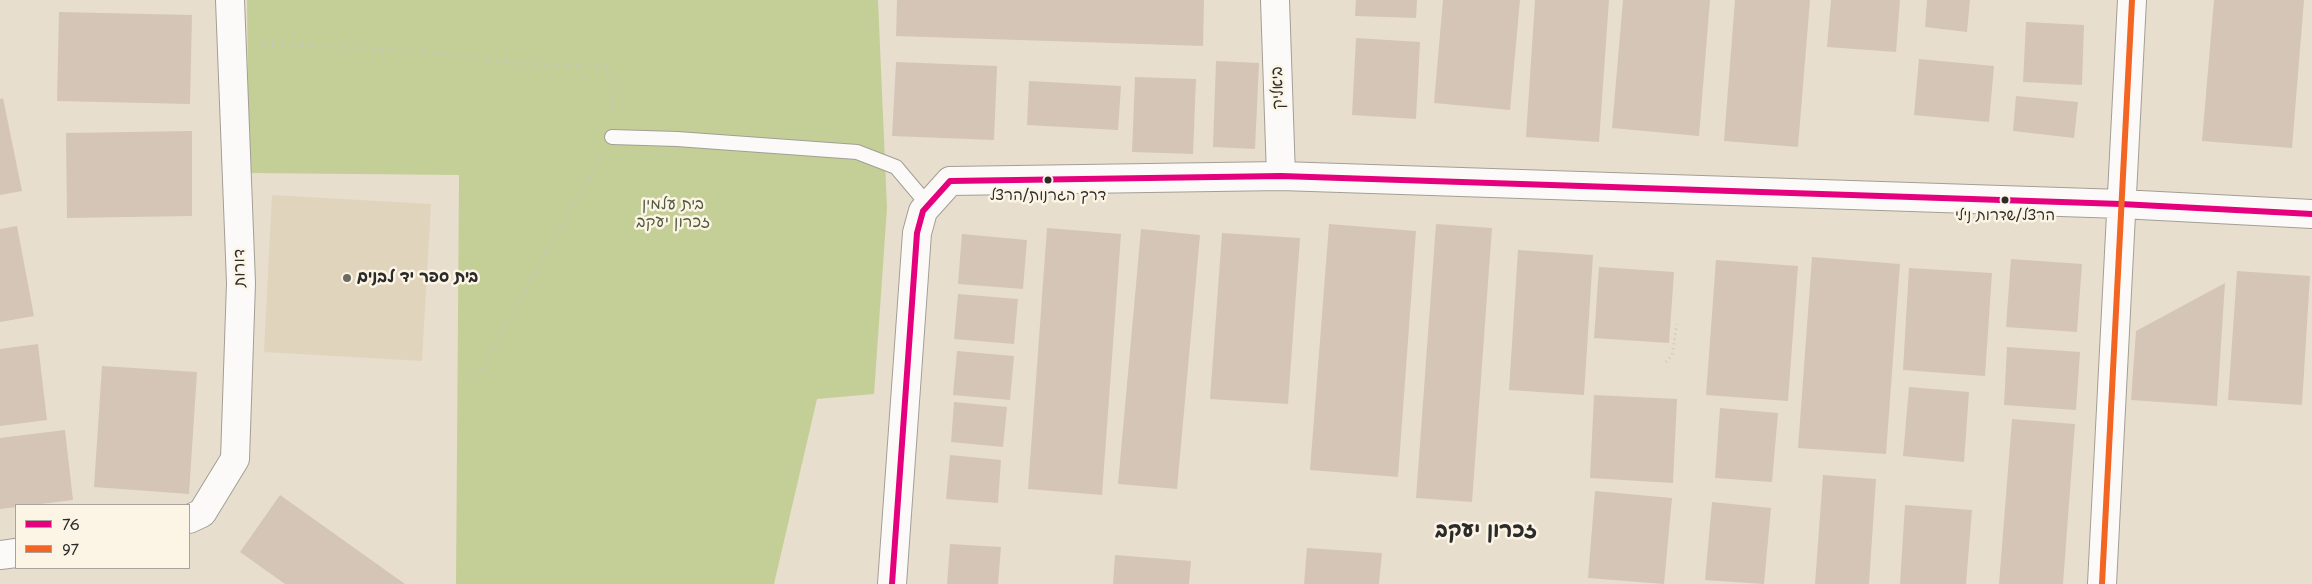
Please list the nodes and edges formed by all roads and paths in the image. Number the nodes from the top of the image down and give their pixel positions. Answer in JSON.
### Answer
{"nodes":[{"id":1,"x":230,"y":0,"type":"edge"},
{"id":2,"x":1275,"y":0,"type":"edge"},
{"id":3,"x":2132,"y":0,"type":"edge"},
{"id":4,"x":231,"y":42,"type":"junction"},
{"id":5,"x":612,"y":138,"type":"junction"},
{"id":6,"x":1281,"y":176,"type":"junction"},
{"id":7,"x":2121,"y":204,"type":"junction"},
{"id":8,"x":928,"y":205,"type":"junction"},
{"id":9,"x":2312,"y":214,"type":"edge"},
{"id":10,"x":1677,"y":324,"type":"dead end"},
{"id":11,"x":1666,"y":362,"type":"dead end"},
{"id":12,"x":479,"y":373,"type":"dead end"},
{"id":13,"x":190,"y":519,"type":"edge"},
{"id":14,"x":15,"y":553,"type":"edge"},
{"id":15,"x":0,"y":555,"type":"edge"},
{"id":16,"x":892,"y":584,"type":"edge"},
{"id":17,"x":2102,"y":584,"type":"edge"}],
"edges":[{"from":1,"to":4,"type":"street","name":"דורות"},
{"from":2,"to":6,"type":"street","name":"ביאליק"},
{"from":3,"to":7,"type":"street"},
{"from":4,"to":5,"type":"path"},
{"from":4,"to":13,"type":"street","name":"דורות"},
{"from":5,"to":8,"type":"lane"},
{"from":5,"to":12,"type":"path"},
{"from":6,"to":7,"type":"street"},
{"from":6,"to":8,"type":"street"},
{"from":7,"to":9,"type":"street"},
{"from":7,"to":17,"type":"street"},
{"from":8,"to":16,"type":"street"},
{"from":10,"to":11,"type":"path"},
{"from":14,"to":15,"type":"street"}]}
